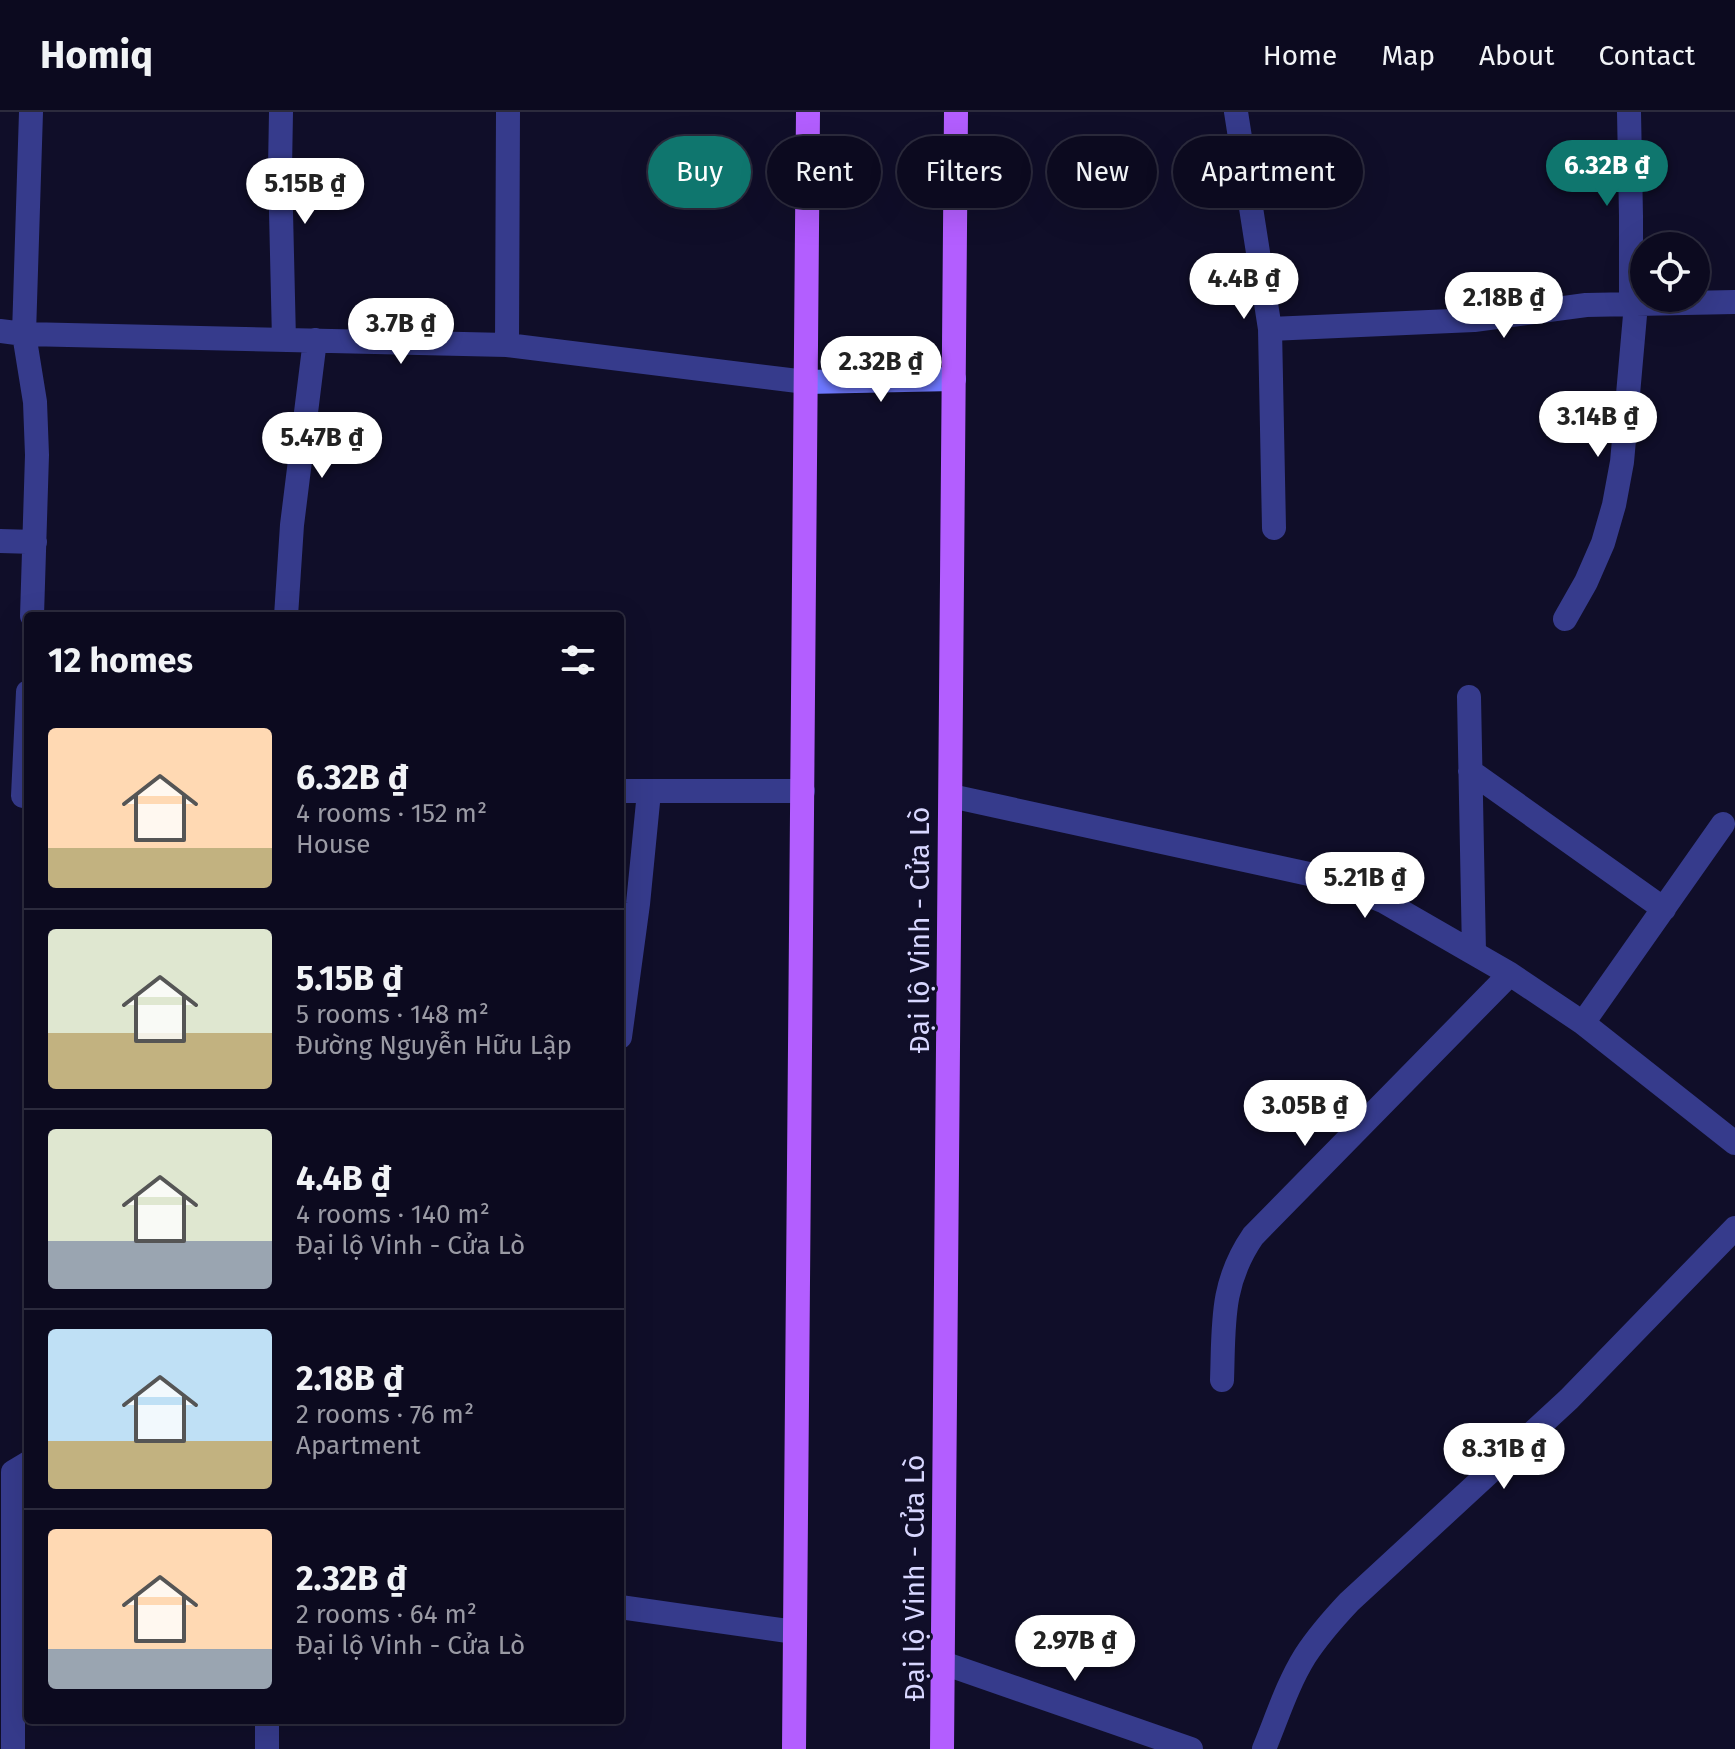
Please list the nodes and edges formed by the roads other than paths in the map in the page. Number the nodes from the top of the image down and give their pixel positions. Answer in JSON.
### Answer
{"nodes":[{"id":1,"x":31,"y":112,"type":"edge"},
{"id":2,"x":281,"y":112,"type":"edge"},
{"id":3,"x":508,"y":112,"type":"edge"},
{"id":4,"x":808,"y":112,"type":"edge"},
{"id":5,"x":956,"y":112,"type":"edge"},
{"id":6,"x":1236,"y":112,"type":"edge"},
{"id":7,"x":1629,"y":112,"type":"edge"},
{"id":8,"x":1632,"y":232,"type":"edge"},
{"id":9,"x":1710,"y":302,"type":"edge"},
{"id":10,"x":1735,"y":302,"type":"edge"},
{"id":11,"x":1630,"y":304,"type":"edge"},
{"id":12,"x":1633,"y":312,"type":"edge"},
{"id":13,"x":1270,"y":329,"type":"junction"},
{"id":14,"x":12,"y":333,"type":"edge"},
{"id":15,"x":284,"y":340,"type":"junction"},
{"id":16,"x":315,"y":340,"type":"junction"},
{"id":17,"x":507,"y":345,"type":"junction"},
{"id":18,"x":954,"y":379,"type":"junction"},
{"id":19,"x":806,"y":382,"type":"junction"},
{"id":20,"x":1274,"y":528,"type":"dead end"},
{"id":21,"x":0,"y":541,"type":"edge"},
{"id":22,"x":35,"y":542,"type":"junction"},
{"id":23,"x":32,"y":612,"type":"edge"},
{"id":24,"x":286,"y":612,"type":"edge"},
{"id":25,"x":1565,"y":619,"type":"dead end"},
{"id":26,"x":1469,"y":697,"type":"dead end"},
{"id":27,"x":24,"y":730,"type":"edge"},
{"id":28,"x":1470,"y":771,"type":"junction"},
{"id":29,"x":624,"y":791,"type":"edge"},
{"id":30,"x":803,"y":791,"type":"junction"},
{"id":31,"x":649,"y":792,"type":"junction"},
{"id":32,"x":17,"y":796,"type":"edge"},
{"id":33,"x":951,"y":796,"type":"junction"},
{"id":34,"x":1723,"y":824,"type":"dead end"},
{"id":35,"x":1664,"y":909,"type":"junction"},
{"id":36,"x":1474,"y":952,"type":"junction"},
{"id":37,"x":1510,"y":974,"type":"junction"},
{"id":38,"x":624,"y":1007,"type":"edge"},
{"id":39,"x":1583,"y":1023,"type":"junction"},
{"id":40,"x":1735,"y":1143,"type":"edge"},
{"id":41,"x":1735,"y":1228,"type":"edge"},
{"id":42,"x":1222,"y":1380,"type":"dead end"},
{"id":43,"x":24,"y":1465,"type":"edge"},
{"id":44,"x":624,"y":1608,"type":"edge"},
{"id":45,"x":795,"y":1632,"type":"junction"},
{"id":46,"x":943,"y":1663,"type":"junction"},
{"id":47,"x":267,"y":1724,"type":"edge"},
{"id":48,"x":13,"y":1749,"type":"edge"},
{"id":49,"x":267,"y":1749,"type":"edge"},
{"id":50,"x":794,"y":1749,"type":"edge"},
{"id":51,"x":942,"y":1749,"type":"edge"},
{"id":52,"x":1191,"y":1749,"type":"edge"},
{"id":53,"x":1264,"y":1749,"type":"edge"}],
"edges":[{"from":1,"to":14,"type":"street"},
{"from":2,"to":15,"type":"street"},
{"from":3,"to":17,"type":"street"},
{"from":4,"to":19,"type":"main road"},
{"from":5,"to":18,"type":"main road","name":"Đại lộ Vinh - Cửa Lò"},
{"from":6,"to":13,"type":"street"},
{"from":7,"to":8,"type":"street"},
{"from":9,"to":10,"type":"street"},
{"from":11,"to":13,"type":"street"},
{"from":12,"to":25,"type":"street"},
{"from":13,"to":20,"type":"street"},
{"from":14,"to":15,"type":"street"},
{"from":14,"to":22,"type":"street"},
{"from":15,"to":16,"type":"street"},
{"from":16,"to":17,"type":"street"},
{"from":16,"to":24,"type":"street"},
{"from":17,"to":19,"type":"street"},
{"from":18,"to":19,"type":"street"},
{"from":18,"to":33,"type":"main road","name":"Đại lộ Vinh - Cửa Lò"},
{"from":19,"to":30,"type":"main road"},
{"from":21,"to":22,"type":"street"},
{"from":22,"to":23,"type":"street"},
{"from":26,"to":28,"type":"street"},
{"from":27,"to":32,"type":"street"},
{"from":28,"to":35,"type":"street"},
{"from":28,"to":36,"type":"street"},
{"from":29,"to":31,"type":"street"},
{"from":30,"to":31,"type":"street"},
{"from":30,"to":45,"type":"main road"},
{"from":31,"to":38,"type":"street"},
{"from":33,"to":36,"type":"street"},
{"from":33,"to":46,"type":"main road","name":"Đại lộ Vinh - Cửa Lò"},
{"from":34,"to":35,"type":"street"},
{"from":35,"to":39,"type":"street"},
{"from":36,"to":37,"type":"street"},
{"from":37,"to":39,"type":"street"},
{"from":37,"to":42,"type":"street"},
{"from":39,"to":40,"type":"street"},
{"from":41,"to":53,"type":"street"},
{"from":43,"to":48,"type":"street"},
{"from":44,"to":45,"type":"street"},
{"from":45,"to":50,"type":"main road"},
{"from":46,"to":51,"type":"main road","name":"Đại lộ Vinh - Cửa Lò"},
{"from":46,"to":52,"type":"street"},
{"from":47,"to":49,"type":"street"}]}
